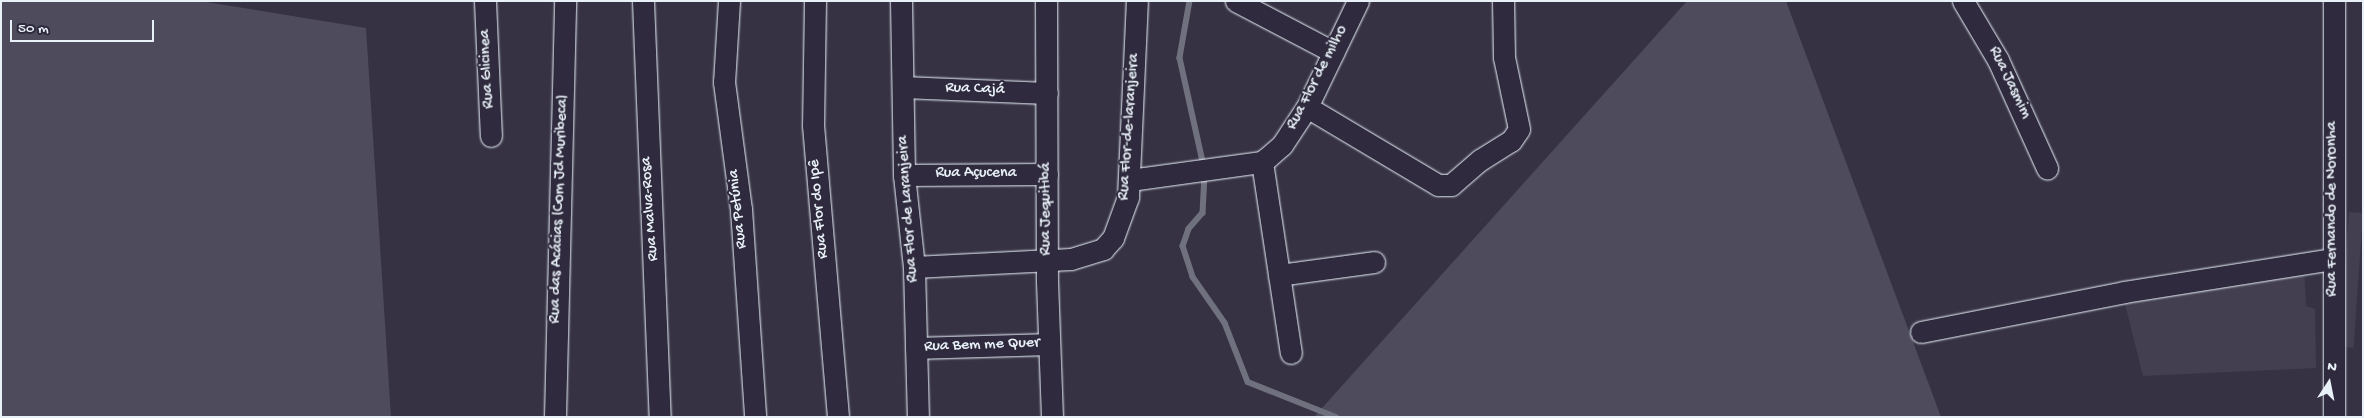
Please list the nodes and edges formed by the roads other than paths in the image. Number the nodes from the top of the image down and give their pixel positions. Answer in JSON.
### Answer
{"nodes":[{"id":1,"x":485,"y":1,"type":"edge"},
{"id":2,"x":565,"y":1,"type":"edge"},
{"id":3,"x":643,"y":1,"type":"edge"},
{"id":4,"x":729,"y":1,"type":"edge"},
{"id":5,"x":815,"y":1,"type":"edge"},
{"id":6,"x":901,"y":1,"type":"edge"},
{"id":7,"x":1046,"y":1,"type":"edge"},
{"id":8,"x":1137,"y":1,"type":"edge"},
{"id":9,"x":1236,"y":1,"type":"edge"},
{"id":10,"x":1358,"y":1,"type":"edge"},
{"id":11,"x":1503,"y":1,"type":"edge"},
{"id":12,"x":1963,"y":1,"type":"edge"},
{"id":13,"x":2334,"y":1,"type":"edge"},
{"id":14,"x":1333,"y":52,"type":"junction"},
{"id":15,"x":903,"y":87,"type":"junction"},
{"id":16,"x":1047,"y":93,"type":"junction"},
{"id":17,"x":1307,"y":107,"type":"junction"},
{"id":18,"x":491,"y":136,"type":"dead end"},
{"id":19,"x":1262,"y":162,"type":"junction"},
{"id":20,"x":2047,"y":168,"type":"dead end"},
{"id":21,"x":1047,"y":174,"type":"junction"},
{"id":22,"x":904,"y":175,"type":"junction"},
{"id":23,"x":1130,"y":180,"type":"junction"},
{"id":24,"x":2332,"y":259,"type":"junction"},
{"id":25,"x":1047,"y":262,"type":"junction"},
{"id":26,"x":1374,"y":262,"type":"dead end"},
{"id":27,"x":914,"y":267,"type":"junction"},
{"id":28,"x":1279,"y":275,"type":"junction"},
{"id":29,"x":1921,"y":332,"type":"dead end"},
{"id":30,"x":1049,"y":344,"type":"junction"},
{"id":31,"x":916,"y":348,"type":"junction"},
{"id":32,"x":1291,"y":353,"type":"dead end"},
{"id":33,"x":556,"y":417,"type":"edge"},
{"id":34,"x":660,"y":417,"type":"edge"},
{"id":35,"x":755,"y":417,"type":"edge"},
{"id":36,"x":838,"y":417,"type":"edge"},
{"id":37,"x":918,"y":417,"type":"edge"},
{"id":38,"x":1052,"y":417,"type":"edge"},
{"id":39,"x":2334,"y":417,"type":"edge"}],
"edges":[{"from":1,"to":18,"type":"street","name":"Rua Glicinea"},
{"from":2,"to":33,"type":"street","name":"Rua das Acácias (Com Jd Muribeca)"},
{"from":3,"to":34,"type":"street","name":"Rua Malva-Rosa"},
{"from":4,"to":35,"type":"street","name":"Rua Petúnia"},
{"from":5,"to":36,"type":"street","name":"Rua Flor do Ipê"},
{"from":6,"to":15,"type":"street","name":"Rua Flor de Laranjeira"},
{"from":7,"to":16,"type":"street","name":"Rua Jequitibá"},
{"from":8,"to":23,"type":"street","name":"Rua Flor-de-laranjeira"},
{"from":9,"to":14,"type":"street","name":"Rua Flor de milho"},
{"from":10,"to":14,"type":"street","name":"Rua Flor de milho"},
{"from":11,"to":17,"type":"street"},
{"from":12,"to":20,"type":"street","name":"Rua Jasmim"},
{"from":13,"to":24,"type":"street","name":"Rua Fernando de Noronha"},
{"from":14,"to":17,"type":"street","name":"Rua Flor de milho"},
{"from":15,"to":16,"type":"street","name":"Rua Cajá"},
{"from":15,"to":22,"type":"street","name":"Rua Flor de Laranjeira"},
{"from":16,"to":21,"type":"street","name":"Rua Jequitibá"},
{"from":17,"to":19,"type":"street","name":"Rua Flor de milho"},
{"from":19,"to":23,"type":"street"},
{"from":19,"to":28,"type":"street"},
{"from":21,"to":22,"type":"street","name":"Rua Açucena"},
{"from":21,"to":25,"type":"street","name":"Rua Jequitibá"},
{"from":22,"to":27,"type":"street","name":"Rua Flor de Laranjeira"},
{"from":23,"to":25,"type":"street","name":"Rua Flor-de-laranjeira"},
{"from":24,"to":29,"type":"street"},
{"from":24,"to":39,"type":"street","name":"Rua Fernando de Noronha"},
{"from":25,"to":27,"type":"street","name":"Rua Flor-de-laranjeira"},
{"from":25,"to":30,"type":"street","name":"Rua Jequitibá"},
{"from":26,"to":28,"type":"street"},
{"from":27,"to":31,"type":"street","name":"Rua Flor de Laranjeira"},
{"from":28,"to":32,"type":"street"},
{"from":30,"to":31,"type":"street","name":"Rua Bem me Quer"},
{"from":30,"to":38,"type":"street","name":"Rua Jequitibá"},
{"from":31,"to":37,"type":"street","name":"Rua Flor de Laranjeira"}]}
